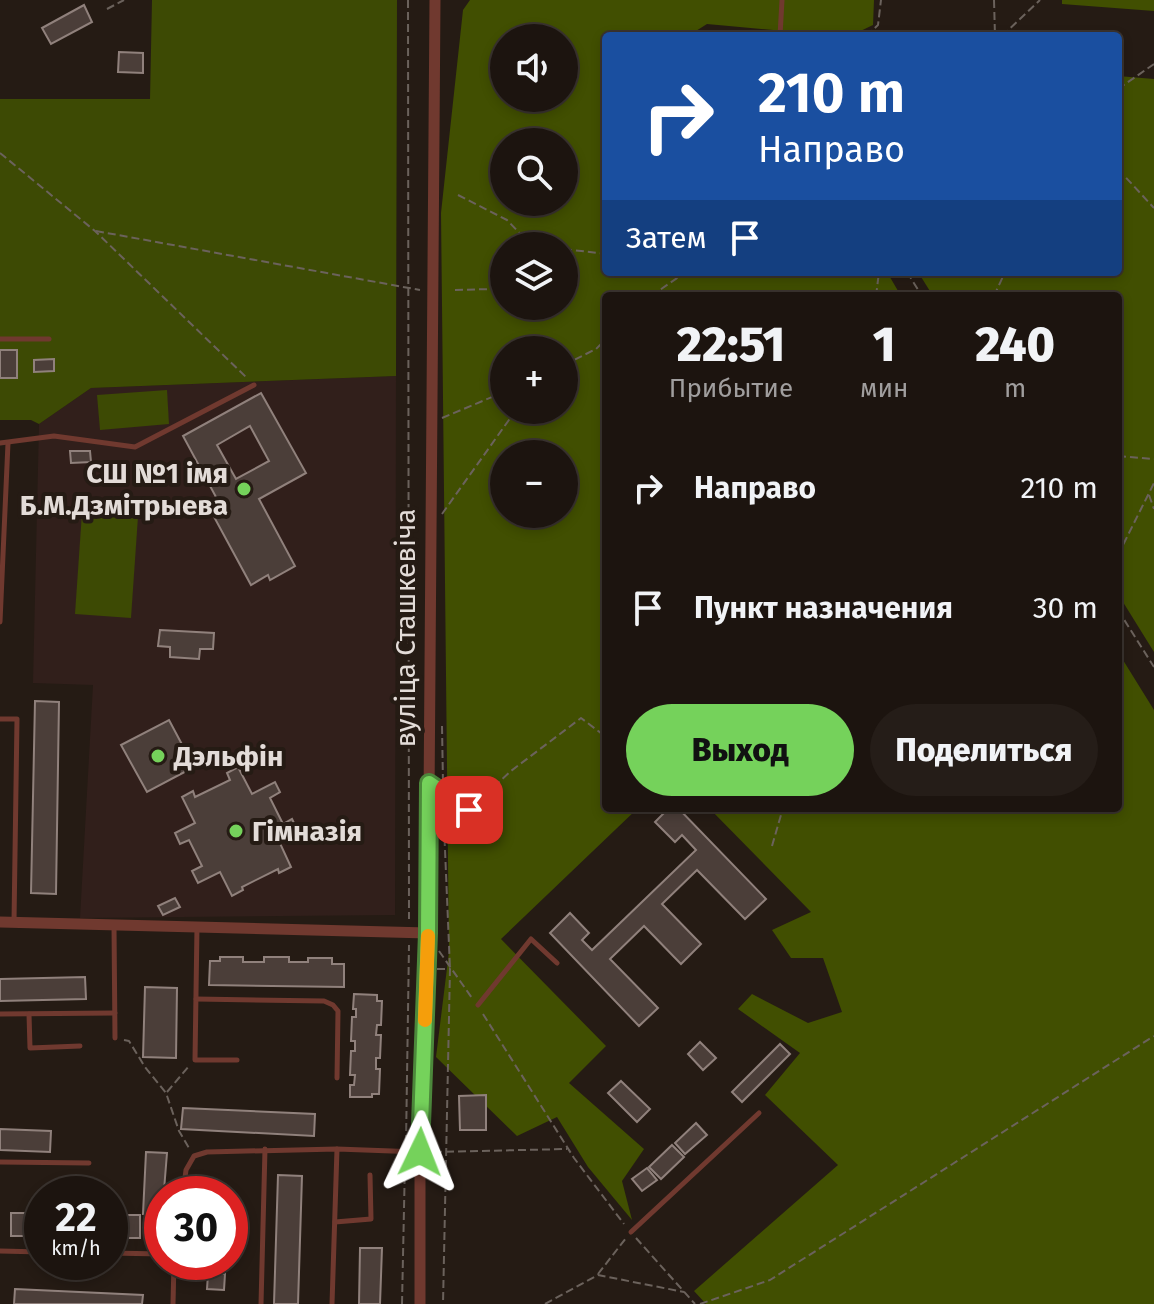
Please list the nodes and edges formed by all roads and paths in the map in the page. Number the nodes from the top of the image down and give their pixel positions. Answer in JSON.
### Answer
{"nodes":[{"id":1,"x":124,"y":0,"type":"edge"},
{"id":2,"x":408,"y":0,"type":"edge"},
{"id":3,"x":435,"y":0,"type":"edge"},
{"id":4,"x":782,"y":0,"type":"edge"},
{"id":5,"x":881,"y":0,"type":"edge"},
{"id":6,"x":994,"y":0,"type":"edge"},
{"id":7,"x":1040,"y":0,"type":"edge"},
{"id":8,"x":107,"y":9,"type":"dead end"},
{"id":9,"x":780,"y":32,"type":"edge"},
{"id":10,"x":870,"y":32,"type":"edge"},
{"id":11,"x":995,"y":32,"type":"edge"},
{"id":12,"x":1006,"y":32,"type":"edge"},
{"id":13,"x":1154,"y":64,"type":"edge"},
{"id":14,"x":1122,"y":86,"type":"edge"},
{"id":15,"x":0,"y":153,"type":"edge"},
{"id":16,"x":1122,"y":173,"type":"edge"},
{"id":17,"x":458,"y":195,"type":"dead end"},
{"id":18,"x":1154,"y":208,"type":"edge"},
{"id":19,"x":95,"y":231,"type":"junction"},
{"id":20,"x":519,"y":232,"type":"edge"},
{"id":21,"x":578,"y":251,"type":"edge"},
{"id":22,"x":602,"y":254,"type":"edge"},
{"id":23,"x":682,"y":276,"type":"edge"},
{"id":24,"x":406,"y":288,"type":"junction"},
{"id":25,"x":490,"y":289,"type":"edge"},
{"id":26,"x":455,"y":290,"type":"dead end"},
{"id":27,"x":431,"y":292,"type":"junction"},
{"id":28,"x":657,"y":292,"type":"edge"},
{"id":29,"x":0,"y":339,"type":"edge"},
{"id":30,"x":49,"y":339,"type":"dead end"},
{"id":31,"x":602,"y":343,"type":"edge"},
{"id":32,"x":578,"y":358,"type":"edge"},
{"id":33,"x":254,"y":385,"type":"joint"},
{"id":34,"x":490,"y":398,"type":"edge"},
{"id":35,"x":438,"y":420,"type":"dead end"},
{"id":36,"x":506,"y":424,"type":"edge"},
{"id":37,"x":0,"y":443,"type":"edge"},
{"id":38,"x":8,"y":443,"type":"junction"},
{"id":39,"x":1122,"y":456,"type":"edge"},
{"id":40,"x":1154,"y":459,"type":"edge"},
{"id":41,"x":1154,"y":483,"type":"edge"},
{"id":42,"x":1149,"y":494,"type":"junction"},
{"id":43,"x":1154,"y":509,"type":"edge"},
{"id":44,"x":439,"y":518,"type":"dead end"},
{"id":45,"x":1122,"y":547,"type":"edge"},
{"id":46,"x":1122,"y":616,"type":"edge"},
{"id":47,"x":0,"y":622,"type":"edge"},
{"id":48,"x":1154,"y":667,"type":"edge"},
{"id":49,"x":0,"y":719,"type":"edge"},
{"id":50,"x":602,"y":734,"type":"edge"},
{"id":51,"x":429,"y":783,"type":"junction"},
{"id":52,"x":443,"y":793,"type":"junction"},
{"id":53,"x":469,"y":810,"type":"junction"},
{"id":54,"x":782,"y":812,"type":"edge"},
{"id":55,"x":444,"y":835,"type":"junction"},
{"id":56,"x":772,"y":846,"type":"dead end"},
{"id":57,"x":0,"y":922,"type":"edge"},
{"id":58,"x":14,"y":923,"type":"junction"},
{"id":59,"x":114,"y":925,"type":"junction"},
{"id":60,"x":197,"y":926,"type":"junction"},
{"id":61,"x":409,"y":933,"type":"junction"},
{"id":62,"x":428,"y":933,"type":"junction"},
{"id":63,"x":557,"y":963,"type":"dead end"},
{"id":64,"x":408,"y":968,"type":"junction"},
{"id":65,"x":427,"y":968,"type":"junction"},
{"id":66,"x":450,"y":969,"type":"junction"},
{"id":67,"x":196,"y":999,"type":"junction"},
{"id":68,"x":478,"y":1005,"type":"junction"},
{"id":69,"x":115,"y":1013,"type":"junction"},
{"id":70,"x":0,"y":1014,"type":"edge"},
{"id":71,"x":29,"y":1014,"type":"junction"},
{"id":72,"x":1154,"y":1036,"type":"edge"},
{"id":73,"x":115,"y":1038,"type":"joint"},
{"id":74,"x":80,"y":1046,"type":"dead end"},
{"id":75,"x":195,"y":1060,"type":"junction"},
{"id":76,"x":237,"y":1060,"type":"dead end"},
{"id":77,"x":337,"y":1078,"type":"dead end"},
{"id":78,"x":166,"y":1093,"type":"junction"},
{"id":79,"x":759,"y":1113,"type":"dead end"},
{"id":80,"x":265,"y":1149,"type":"junction"},
{"id":81,"x":337,"y":1149,"type":"junction"},
{"id":82,"x":567,"y":1149,"type":"junction"},
{"id":83,"x":405,"y":1151,"type":"junction"},
{"id":84,"x":445,"y":1151,"type":"junction"},
{"id":85,"x":420,"y":1152,"type":"junction"},
{"id":86,"x":194,"y":1156,"type":"junction"},
{"id":87,"x":0,"y":1162,"type":"edge"},
{"id":88,"x":89,"y":1163,"type":"dead end"},
{"id":89,"x":370,"y":1175,"type":"dead end"},
{"id":90,"x":185,"y":1176,"type":"edge"},
{"id":91,"x":335,"y":1222,"type":"junction"},
{"id":92,"x":631,"y":1232,"type":"junction"},
{"id":93,"x":0,"y":1251,"type":"edge"},
{"id":94,"x":24,"y":1252,"type":"edge"},
{"id":95,"x":598,"y":1275,"type":"junction"},
{"id":96,"x":174,"y":1280,"type":"edge"},
{"id":97,"x":685,"y":1292,"type":"junction"},
{"id":98,"x":173,"y":1304,"type":"edge"},
{"id":99,"x":261,"y":1304,"type":"edge"},
{"id":100,"x":332,"y":1304,"type":"edge"},
{"id":101,"x":402,"y":1304,"type":"edge"},
{"id":102,"x":420,"y":1304,"type":"edge"},
{"id":103,"x":443,"y":1304,"type":"edge"},
{"id":104,"x":545,"y":1304,"type":"edge"},
{"id":105,"x":695,"y":1304,"type":"edge"},
{"id":106,"x":700,"y":1304,"type":"edge"}],
"edges":[{"from":1,"to":8,"type":"path"},
{"from":2,"to":24,"type":"path"},
{"from":3,"to":27,"type":"street","name":"вуліца Сташкевіча"},
{"from":4,"to":9,"type":"lane"},
{"from":5,"to":10,"type":"path"},
{"from":6,"to":11,"type":"path"},
{"from":7,"to":12,"type":"path"},
{"from":13,"to":14,"type":"path"},
{"from":15,"to":19,"type":"path"},
{"from":16,"to":18,"type":"path"},
{"from":17,"to":20,"type":"path"},
{"from":19,"to":24,"type":"path"},
{"from":19,"to":33,"type":"path"},
{"from":21,"to":22,"type":"path"},
{"from":23,"to":28,"type":"path"},
{"from":24,"to":27,"type":"path"},
{"from":24,"to":61,"type":"path"},
{"from":25,"to":26,"type":"path"},
{"from":27,"to":51,"type":"street","name":"вуліца Сташкевіча"},
{"from":29,"to":30,"type":"lane"},
{"from":31,"to":32,"type":"path"},
{"from":33,"to":38,"type":"lane"},
{"from":34,"to":35,"type":"path"},
{"from":36,"to":44,"type":"path"},
{"from":37,"to":38,"type":"lane"},
{"from":38,"to":47,"type":"lane"},
{"from":39,"to":40,"type":"path"},
{"from":41,"to":42,"type":"path"},
{"from":42,"to":43,"type":"path"},
{"from":42,"to":45,"type":"path"},
{"from":46,"to":48,"type":"path"},
{"from":49,"to":58,"type":"lane"},
{"from":50,"to":53,"type":"path"},
{"from":51,"to":52,"type":"lane"},
{"from":51,"to":62,"type":"street","name":"вуліца Сташкевіча"},
{"from":52,"to":53,"type":"lane"},
{"from":52,"to":55,"type":"path"},
{"from":53,"to":55,"type":"path"},
{"from":54,"to":56,"type":"path"},
{"from":55,"to":66,"type":"path"},
{"from":57,"to":58,"type":"street"},
{"from":58,"to":59,"type":"street"},
{"from":59,"to":60,"type":"street"},
{"from":59,"to":69,"type":"lane"},
{"from":60,"to":61,"type":"street"},
{"from":60,"to":67,"type":"lane"},
{"from":61,"to":62,"type":"street"},
{"from":61,"to":64,"type":"path"},
{"from":62,"to":65,"type":"street","name":"вуліца Сташкевіча"},
{"from":63,"to":68,"type":"lane"},
{"from":64,"to":65,"type":"path"},
{"from":64,"to":83,"type":"path"},
{"from":65,"to":66,"type":"path"},
{"from":65,"to":85,"type":"street","name":"вуліца Сташкевіча"},
{"from":66,"to":68,"type":"path"},
{"from":66,"to":84,"type":"path"},
{"from":67,"to":75,"type":"lane"},
{"from":67,"to":77,"type":"lane"},
{"from":68,"to":82,"type":"path"},
{"from":69,"to":71,"type":"lane"},
{"from":69,"to":73,"type":"lane"},
{"from":70,"to":71,"type":"lane"},
{"from":71,"to":74,"type":"lane"},
{"from":72,"to":106,"type":"path"},
{"from":73,"to":78,"type":"path"},
{"from":75,"to":76,"type":"lane"},
{"from":75,"to":78,"type":"path"},
{"from":78,"to":86,"type":"path"},
{"from":79,"to":92,"type":"lane"},
{"from":80,"to":81,"type":"lane"},
{"from":80,"to":86,"type":"lane"},
{"from":80,"to":99,"type":"lane"},
{"from":81,"to":83,"type":"lane"},
{"from":81,"to":91,"type":"lane"},
{"from":82,"to":84,"type":"path"},
{"from":82,"to":92,"type":"path"},
{"from":83,"to":85,"type":"lane"},
{"from":83,"to":101,"type":"path"},
{"from":84,"to":85,"type":"path"},
{"from":84,"to":103,"type":"path"},
{"from":85,"to":102,"type":"street","name":"вуліца Сташкевіча"},
{"from":86,"to":90,"type":"lane"},
{"from":87,"to":88,"type":"lane"},
{"from":89,"to":91,"type":"lane"},
{"from":91,"to":100,"type":"lane"},
{"from":92,"to":95,"type":"path"},
{"from":92,"to":97,"type":"path"},
{"from":93,"to":94,"type":"lane"},
{"from":95,"to":97,"type":"path"},
{"from":95,"to":104,"type":"path"},
{"from":96,"to":98,"type":"lane"},
{"from":97,"to":105,"type":"path"}]}
